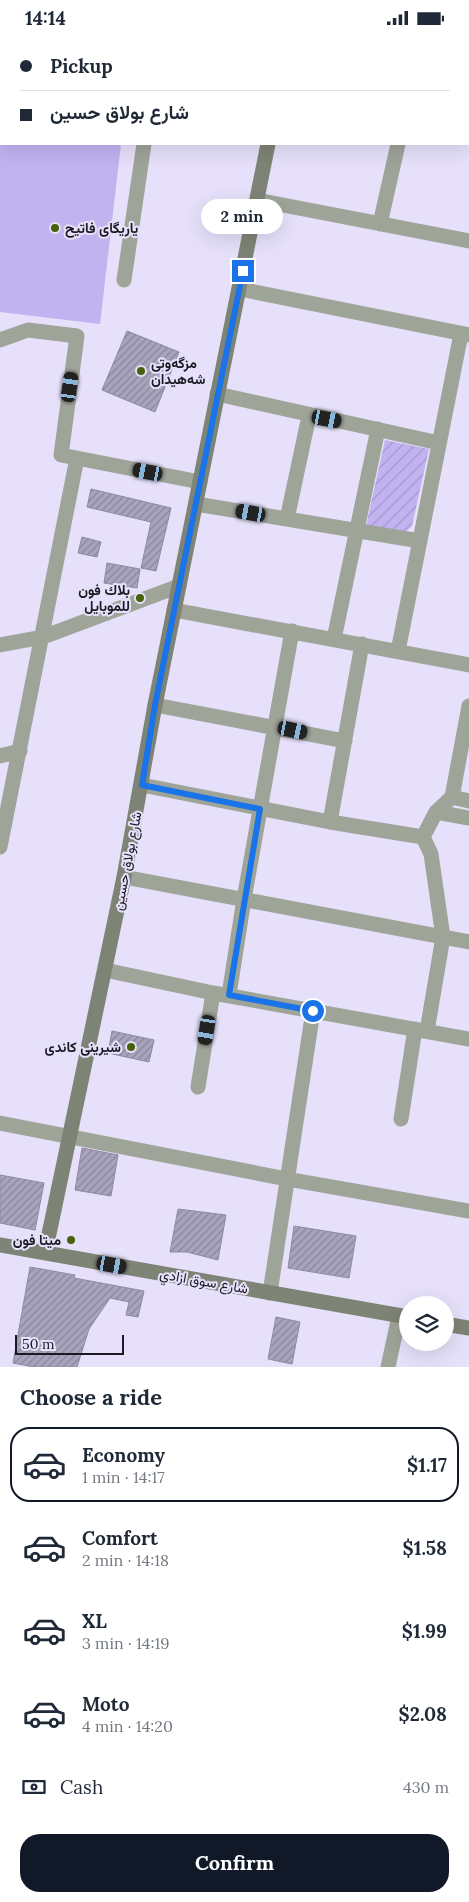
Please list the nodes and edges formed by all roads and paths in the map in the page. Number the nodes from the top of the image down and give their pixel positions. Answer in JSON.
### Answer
{"nodes":[{"id":1,"x":144,"y":145,"type":"edge"},
{"id":2,"x":268,"y":145,"type":"edge"},
{"id":3,"x":398,"y":145,"type":"edge"},
{"id":4,"x":257,"y":200,"type":"junction"},
{"id":5,"x":380,"y":224,"type":"junction"},
{"id":6,"x":469,"y":241,"type":"edge"},
{"id":7,"x":124,"y":280,"type":"dead end"},
{"id":8,"x":240,"y":289,"type":"junction"},
{"id":9,"x":465,"y":335,"type":"edge"},
{"id":10,"x":0,"y":339,"type":"edge"},
{"id":11,"x":218,"y":394,"type":"junction"},
{"id":12,"x":310,"y":416,"type":"junction"},
{"id":13,"x":378,"y":429,"type":"junction"},
{"id":14,"x":439,"y":443,"type":"junction"},
{"id":15,"x":77,"y":458,"type":"junction"},
{"id":16,"x":200,"y":483,"type":"junction"},
{"id":17,"x":196,"y":504,"type":"junction"},
{"id":18,"x":288,"y":519,"type":"junction"},
{"id":19,"x":356,"y":530,"type":"junction"},
{"id":20,"x":420,"y":541,"type":"junction"},
{"id":21,"x":179,"y":586,"type":"junction"},
{"id":22,"x":174,"y":609,"type":"junction"},
{"id":23,"x":292,"y":631,"type":"junction"},
{"id":24,"x":43,"y":637,"type":"junction"},
{"id":25,"x":334,"y":639,"type":"junction"},
{"id":26,"x":0,"y":644,"type":"edge"},
{"id":27,"x":362,"y":645,"type":"junction"},
{"id":28,"x":398,"y":651,"type":"junction"},
{"id":29,"x":469,"y":665,"type":"edge"},
{"id":30,"x":155,"y":705,"type":"junction"},
{"id":31,"x":469,"y":706,"type":"edge"},
{"id":32,"x":275,"y":727,"type":"junction"},
{"id":33,"x":345,"y":741,"type":"junction"},
{"id":34,"x":20,"y":751,"type":"junction"},
{"id":35,"x":0,"y":756,"type":"edge"},
{"id":36,"x":142,"y":785,"type":"junction"},
{"id":37,"x":452,"y":797,"type":"junction"},
{"id":38,"x":469,"y":801,"type":"edge"},
{"id":39,"x":260,"y":809,"type":"junction"},
{"id":40,"x":436,"y":812,"type":"junction"},
{"id":41,"x":469,"y":818,"type":"edge"},
{"id":42,"x":330,"y":823,"type":"junction"},
{"id":43,"x":423,"y":837,"type":"junction"},
{"id":44,"x":0,"y":847,"type":"edge"},
{"id":45,"x":124,"y":877,"type":"junction"},
{"id":46,"x":244,"y":899,"type":"junction"},
{"id":47,"x":443,"y":937,"type":"junction"},
{"id":48,"x":469,"y":942,"type":"edge"},
{"id":49,"x":105,"y":970,"type":"junction"},
{"id":50,"x":213,"y":993,"type":"junction"},
{"id":51,"x":229,"y":995,"type":"junction"},
{"id":52,"x":313,"y":1011,"type":"junction"},
{"id":53,"x":421,"y":1030,"type":"junction"},
{"id":54,"x":469,"y":1039,"type":"edge"},
{"id":55,"x":198,"y":1087,"type":"dead end"},
{"id":56,"x":401,"y":1119,"type":"dead end"},
{"id":57,"x":0,"y":1123,"type":"edge"},
{"id":58,"x":69,"y":1137,"type":"junction"},
{"id":59,"x":287,"y":1179,"type":"junction"},
{"id":60,"x":469,"y":1211,"type":"edge"},
{"id":61,"x":0,"y":1245,"type":"edge"},
{"id":62,"x":45,"y":1253,"type":"junction"},
{"id":63,"x":270,"y":1293,"type":"junction"},
{"id":64,"x":399,"y":1315,"type":"edge"},
{"id":65,"x":454,"y":1326,"type":"edge"},
{"id":66,"x":469,"y":1328,"type":"edge"},
{"id":67,"x":399,"y":1330,"type":"edge"},
{"id":68,"x":388,"y":1367,"type":"edge"}],
"edges":[{"from":1,"to":7,"type":"street"},
{"from":2,"to":4,"type":"street","name":"شارع بولاق حسين"},
{"from":3,"to":5,"type":"street"},
{"from":4,"to":5,"type":"street"},
{"from":4,"to":8,"type":"street","name":"شارع بولاق حسين"},
{"from":5,"to":6,"type":"street"},
{"from":8,"to":9,"type":"street"},
{"from":8,"to":11,"type":"street","name":"شارع بولاق حسين"},
{"from":9,"to":14,"type":"street"},
{"from":10,"to":15,"type":"street"},
{"from":11,"to":12,"type":"street"},
{"from":11,"to":16,"type":"street","name":"شارع بولاق حسين"},
{"from":12,"to":13,"type":"street"},
{"from":12,"to":18,"type":"street"},
{"from":13,"to":14,"type":"street"},
{"from":13,"to":19,"type":"street"},
{"from":14,"to":20,"type":"street"},
{"from":15,"to":16,"type":"street"},
{"from":15,"to":24,"type":"street"},
{"from":16,"to":17,"type":"street","name":"شارع بولاق حسين"},
{"from":17,"to":18,"type":"street"},
{"from":17,"to":21,"type":"street","name":"شارع بولاق حسين"},
{"from":18,"to":19,"type":"street"},
{"from":19,"to":20,"type":"street"},
{"from":19,"to":25,"type":"street"},
{"from":20,"to":28,"type":"street"},
{"from":21,"to":22,"type":"street","name":"شارع بولاق حسين"},
{"from":21,"to":24,"type":"street"},
{"from":22,"to":23,"type":"street"},
{"from":22,"to":30,"type":"street","name":"شارع بولاق حسين"},
{"from":23,"to":25,"type":"street"},
{"from":23,"to":32,"type":"street"},
{"from":24,"to":26,"type":"street"},
{"from":24,"to":34,"type":"street"},
{"from":25,"to":27,"type":"street"},
{"from":27,"to":28,"type":"street"},
{"from":27,"to":33,"type":"street"},
{"from":28,"to":29,"type":"street"},
{"from":30,"to":32,"type":"street"},
{"from":30,"to":36,"type":"street","name":"شارع بولاق حسين"},
{"from":31,"to":37,"type":"street"},
{"from":32,"to":33,"type":"street"},
{"from":32,"to":39,"type":"street"},
{"from":33,"to":42,"type":"street"},
{"from":34,"to":35,"type":"street"},
{"from":34,"to":44,"type":"street"},
{"from":36,"to":39,"type":"street"},
{"from":36,"to":45,"type":"street","name":"شارع بولاق حسين"},
{"from":37,"to":38,"type":"street"},
{"from":37,"to":40,"type":"street"},
{"from":39,"to":42,"type":"street"},
{"from":39,"to":46,"type":"street"},
{"from":40,"to":41,"type":"street"},
{"from":40,"to":43,"type":"street"},
{"from":42,"to":43,"type":"street"},
{"from":43,"to":47,"type":"street"},
{"from":45,"to":46,"type":"street"},
{"from":45,"to":49,"type":"street","name":"شارع بولاق حسين"},
{"from":46,"to":47,"type":"street"},
{"from":46,"to":51,"type":"street"},
{"from":47,"to":48,"type":"street"},
{"from":47,"to":53,"type":"street"},
{"from":49,"to":50,"type":"street"},
{"from":49,"to":58,"type":"street","name":"شارع بولاق حسين"},
{"from":50,"to":51,"type":"street"},
{"from":50,"to":55,"type":"street"},
{"from":51,"to":52,"type":"street"},
{"from":52,"to":53,"type":"street"},
{"from":52,"to":59,"type":"street"},
{"from":53,"to":54,"type":"street"},
{"from":53,"to":56,"type":"street"},
{"from":57,"to":58,"type":"street"},
{"from":58,"to":59,"type":"street"},
{"from":58,"to":62,"type":"street","name":"شارع بولاق حسين"},
{"from":59,"to":60,"type":"street"},
{"from":59,"to":63,"type":"street"},
{"from":61,"to":62,"type":"street","name":"شارع سوق ازادي"},
{"from":62,"to":63,"type":"street","name":"شارع سوق ازادي"},
{"from":63,"to":64,"type":"street","name":"شارع سوق ازادي"},
{"from":65,"to":66,"type":"street"},
{"from":67,"to":68,"type":"street"}]}
